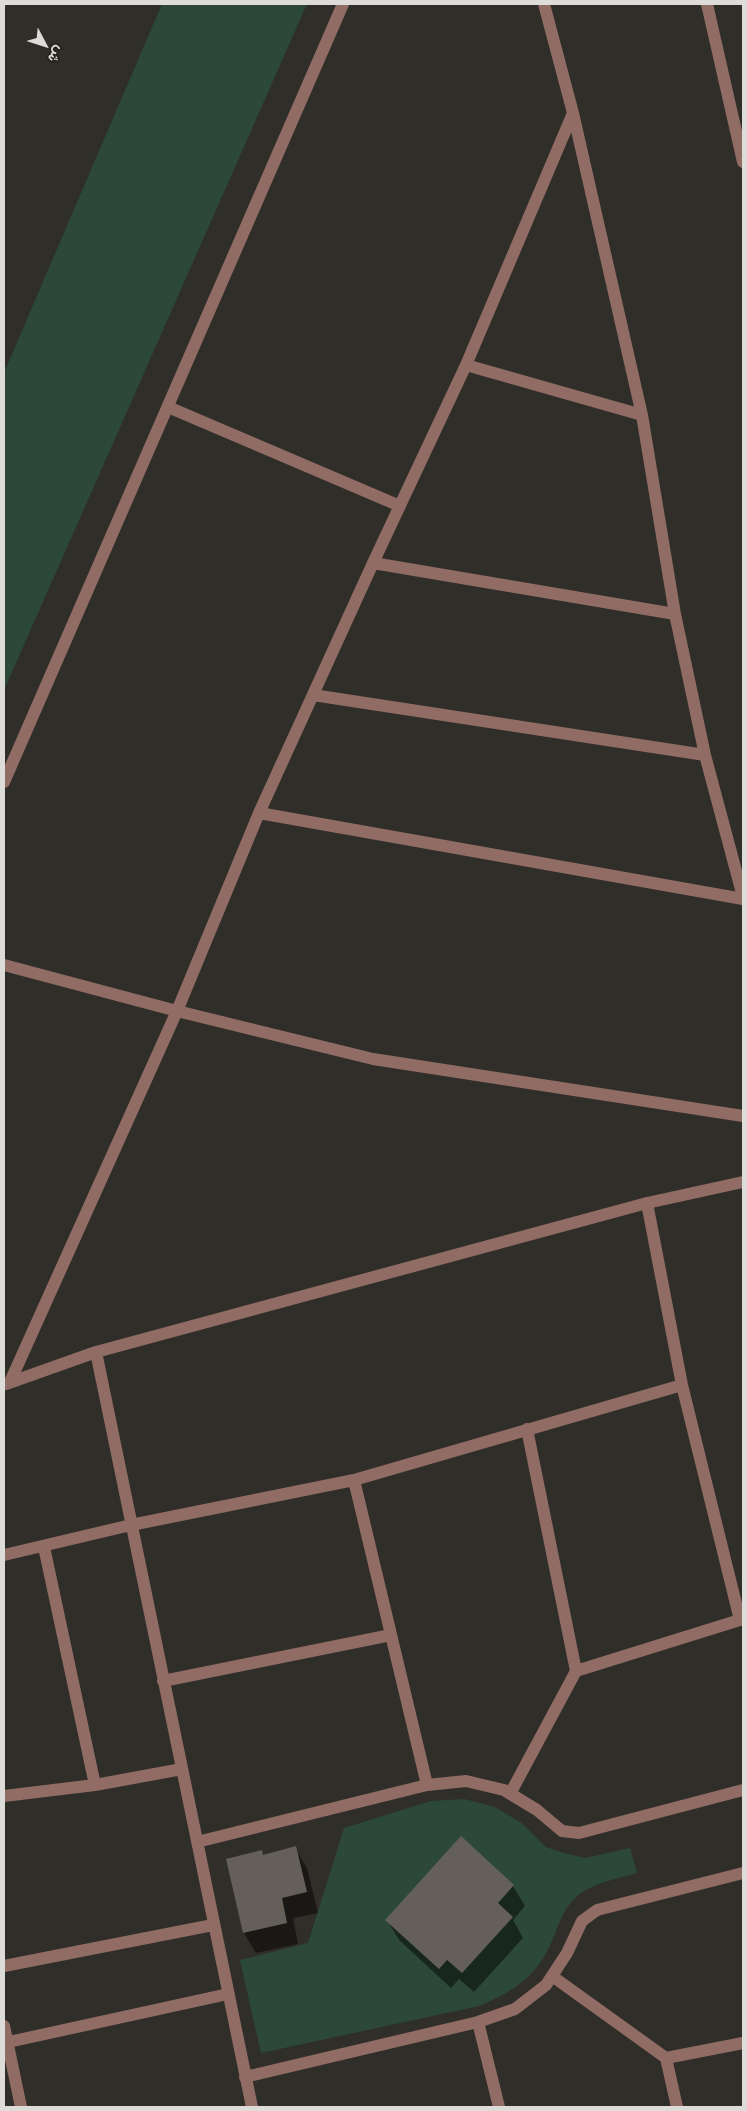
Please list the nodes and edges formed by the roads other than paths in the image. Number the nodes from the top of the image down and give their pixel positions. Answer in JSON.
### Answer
{"nodes":[{"id":1,"x":344,"y":4,"type":"edge"},
{"id":2,"x":544,"y":4,"type":"edge"},
{"id":3,"x":707,"y":4,"type":"edge"},
{"id":4,"x":573,"y":113,"type":"junction"},
{"id":5,"x":742,"y":155,"type":"edge"},
{"id":6,"x":466,"y":365,"type":"junction"},
{"id":7,"x":168,"y":407,"type":"junction"},
{"id":8,"x":642,"y":415,"type":"junction"},
{"id":9,"x":400,"y":506,"type":"junction"},
{"id":10,"x":373,"y":563,"type":"junction"},
{"id":11,"x":675,"y":614,"type":"junction"},
{"id":12,"x":313,"y":695,"type":"junction"},
{"id":13,"x":705,"y":755,"type":"junction"},
{"id":14,"x":4,"y":782,"type":"edge"},
{"id":15,"x":259,"y":813,"type":"junction"},
{"id":16,"x":743,"y":898,"type":"edge"},
{"id":17,"x":4,"y":965,"type":"edge"},
{"id":18,"x":177,"y":1012,"type":"junction"},
{"id":19,"x":743,"y":1116,"type":"edge"},
{"id":20,"x":743,"y":1182,"type":"edge"},
{"id":21,"x":647,"y":1203,"type":"junction"},
{"id":22,"x":96,"y":1352,"type":"junction"},
{"id":23,"x":7,"y":1383,"type":"edge"},
{"id":24,"x":682,"y":1385,"type":"junction"},
{"id":25,"x":527,"y":1429,"type":"junction"},
{"id":26,"x":354,"y":1480,"type":"junction"},
{"id":27,"x":131,"y":1525,"type":"junction"},
{"id":28,"x":44,"y":1547,"type":"junction"},
{"id":29,"x":4,"y":1556,"type":"edge"},
{"id":30,"x":742,"y":1620,"type":"edge"},
{"id":31,"x":391,"y":1635,"type":"junction"},
{"id":32,"x":576,"y":1670,"type":"junction"},
{"id":33,"x":163,"y":1682,"type":"junction"},
{"id":34,"x":182,"y":1769,"type":"junction"},
{"id":35,"x":95,"y":1784,"type":"junction"},
{"id":36,"x":427,"y":1784,"type":"junction"},
{"id":37,"x":743,"y":1790,"type":"edge"},
{"id":38,"x":510,"y":1794,"type":"junction"},
{"id":39,"x":4,"y":1796,"type":"edge"},
{"id":40,"x":196,"y":1842,"type":"junction"},
{"id":41,"x":743,"y":1874,"type":"edge"},
{"id":42,"x":214,"y":1925,"type":"junction"},
{"id":43,"x":4,"y":1966,"type":"edge"},
{"id":44,"x":552,"y":1976,"type":"junction"},
{"id":45,"x":228,"y":1994,"type":"junction"},
{"id":46,"x":478,"y":2022,"type":"junction"},
{"id":47,"x":4,"y":2026,"type":"edge"},
{"id":48,"x":5,"y":2043,"type":"edge"},
{"id":49,"x":743,"y":2043,"type":"edge"},
{"id":50,"x":666,"y":2058,"type":"junction"},
{"id":51,"x":245,"y":2077,"type":"junction"},
{"id":52,"x":21,"y":2107,"type":"edge"},
{"id":53,"x":252,"y":2107,"type":"edge"},
{"id":54,"x":499,"y":2107,"type":"edge"},
{"id":55,"x":677,"y":2107,"type":"edge"}],
"edges":[{"from":1,"to":7,"type":"street"},
{"from":2,"to":4,"type":"street"},
{"from":3,"to":5,"type":"street"},
{"from":4,"to":6,"type":"street"},
{"from":4,"to":8,"type":"street"},
{"from":6,"to":8,"type":"street"},
{"from":6,"to":9,"type":"street"},
{"from":7,"to":9,"type":"street"},
{"from":7,"to":14,"type":"street"},
{"from":8,"to":11,"type":"street"},
{"from":9,"to":10,"type":"street"},
{"from":10,"to":11,"type":"street"},
{"from":10,"to":12,"type":"street"},
{"from":11,"to":13,"type":"street"},
{"from":12,"to":13,"type":"street"},
{"from":12,"to":15,"type":"street"},
{"from":13,"to":16,"type":"street"},
{"from":15,"to":16,"type":"street"},
{"from":15,"to":18,"type":"street"},
{"from":17,"to":18,"type":"street"},
{"from":18,"to":19,"type":"street"},
{"from":18,"to":23,"type":"street"},
{"from":20,"to":21,"type":"street"},
{"from":21,"to":22,"type":"street"},
{"from":21,"to":24,"type":"street"},
{"from":22,"to":23,"type":"street"},
{"from":22,"to":27,"type":"street"},
{"from":24,"to":25,"type":"street"},
{"from":24,"to":30,"type":"street"},
{"from":25,"to":26,"type":"street"},
{"from":25,"to":32,"type":"street"},
{"from":26,"to":27,"type":"street"},
{"from":26,"to":31,"type":"street"},
{"from":27,"to":28,"type":"street"},
{"from":27,"to":33,"type":"street"},
{"from":28,"to":29,"type":"street"},
{"from":28,"to":35,"type":"street"},
{"from":30,"to":32,"type":"street"},
{"from":31,"to":33,"type":"street"},
{"from":31,"to":36,"type":"street"},
{"from":32,"to":38,"type":"street"},
{"from":33,"to":34,"type":"street"},
{"from":34,"to":35,"type":"street"},
{"from":34,"to":40,"type":"street"},
{"from":35,"to":39,"type":"street"},
{"from":36,"to":38,"type":"street"},
{"from":36,"to":40,"type":"street"},
{"from":37,"to":38,"type":"street"},
{"from":40,"to":42,"type":"street"},
{"from":41,"to":44,"type":"street"},
{"from":42,"to":43,"type":"street"},
{"from":42,"to":45,"type":"street"},
{"from":44,"to":46,"type":"street"},
{"from":44,"to":50,"type":"street"},
{"from":45,"to":48,"type":"street"},
{"from":45,"to":51,"type":"street"},
{"from":46,"to":51,"type":"street"},
{"from":46,"to":54,"type":"street"},
{"from":47,"to":48,"type":"street"},
{"from":48,"to":52,"type":"street"},
{"from":49,"to":50,"type":"street"},
{"from":50,"to":55,"type":"street"},
{"from":51,"to":53,"type":"street"}]}
